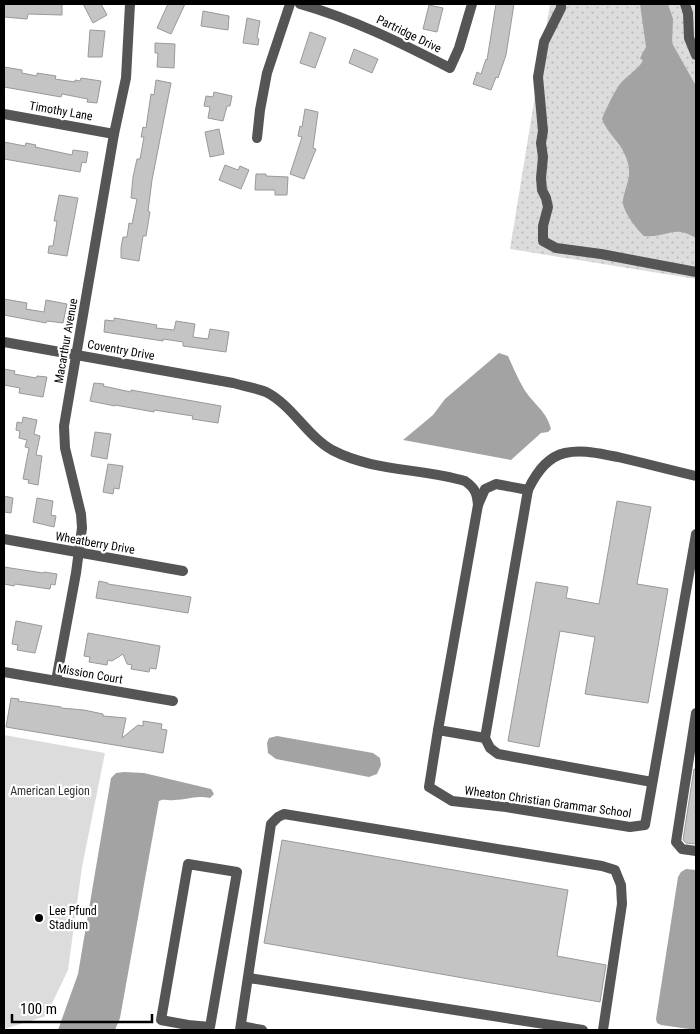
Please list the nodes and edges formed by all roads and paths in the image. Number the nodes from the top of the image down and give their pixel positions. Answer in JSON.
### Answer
{"nodes":[{"id":1,"x":130,"y":4,"type":"edge"},
{"id":2,"x":290,"y":4,"type":"edge"},
{"id":3,"x":300,"y":4,"type":"edge"},
{"id":4,"x":472,"y":4,"type":"edge"},
{"id":5,"x":560,"y":4,"type":"edge"},
{"id":6,"x":685,"y":4,"type":"edge"},
{"id":7,"x":696,"y":55,"type":"edge"},
{"id":8,"x":4,"y":114,"type":"edge"},
{"id":9,"x":114,"y":134,"type":"junction"},
{"id":10,"x":257,"y":138,"type":"dead end"},
{"id":11,"x":696,"y":272,"type":"edge"},
{"id":12,"x":4,"y":342,"type":"edge"},
{"id":13,"x":76,"y":355,"type":"junction"},
{"id":14,"x":696,"y":476,"type":"edge"},
{"id":15,"x":528,"y":490,"type":"junction"},
{"id":16,"x":478,"y":505,"type":"junction"},
{"id":17,"x":696,"y":534,"type":"edge"},
{"id":18,"x":4,"y":540,"type":"edge"},
{"id":19,"x":79,"y":552,"type":"junction"},
{"id":20,"x":182,"y":571,"type":"dead end"},
{"id":21,"x":4,"y":672,"type":"edge"},
{"id":22,"x":56,"y":681,"type":"junction"},
{"id":23,"x":173,"y":701,"type":"dead end"},
{"id":24,"x":696,"y":713,"type":"edge"},
{"id":25,"x":438,"y":730,"type":"junction"},
{"id":26,"x":484,"y":738,"type":"junction"},
{"id":27,"x":652,"y":782,"type":"junction"},
{"id":28,"x":696,"y":851,"type":"edge"},
{"id":29,"x":249,"y":978,"type":"junction"},
{"id":30,"x":187,"y":1028,"type":"edge"},
{"id":31,"x":241,"y":1028,"type":"edge"},
{"id":32,"x":262,"y":1030,"type":"edge"},
{"id":33,"x":583,"y":1030,"type":"edge"},
{"id":34,"x":603,"y":1030,"type":"edge"}],
"edges":[{"from":1,"to":9,"type":"street","name":"Macarthur Avenue"},
{"from":2,"to":10,"type":"street"},
{"from":3,"to":4,"type":"street","name":"Partridge Drive"},
{"from":5,"to":11,"type":"street"},
{"from":6,"to":7,"type":"street"},
{"from":8,"to":9,"type":"street","name":"Timothy Lane"},
{"from":9,"to":13,"type":"street","name":"Macarthur Avenue"},
{"from":12,"to":13,"type":"street","name":"Coventry Drive"},
{"from":13,"to":16,"type":"street","name":"Coventry Drive"},
{"from":13,"to":19,"type":"street","name":"Macarthur Avenue"},
{"from":14,"to":15,"type":"street"},
{"from":15,"to":16,"type":"street"},
{"from":15,"to":26,"type":"street"},
{"from":16,"to":25,"type":"street"},
{"from":17,"to":27,"type":"street","name":"Wheaton Christian Grammar School"},
{"from":18,"to":19,"type":"street","name":"Wheatberry Drive"},
{"from":19,"to":20,"type":"street","name":"Wheatberry Drive"},
{"from":19,"to":22,"type":"street","name":"Macarthur Avenue"},
{"from":21,"to":22,"type":"street","name":"Mission Court"},
{"from":22,"to":23,"type":"street","name":"Mission Court"},
{"from":24,"to":28,"type":"street"},
{"from":25,"to":26,"type":"street"},
{"from":25,"to":27,"type":"street","name":"Wheaton Christian Grammar School"},
{"from":26,"to":27,"type":"street"},
{"from":29,"to":31,"type":"street"},
{"from":29,"to":33,"type":"street"},
{"from":29,"to":34,"type":"street"},
{"from":30,"to":30,"type":"street"},
{"from":31,"to":32,"type":"street"}]}
